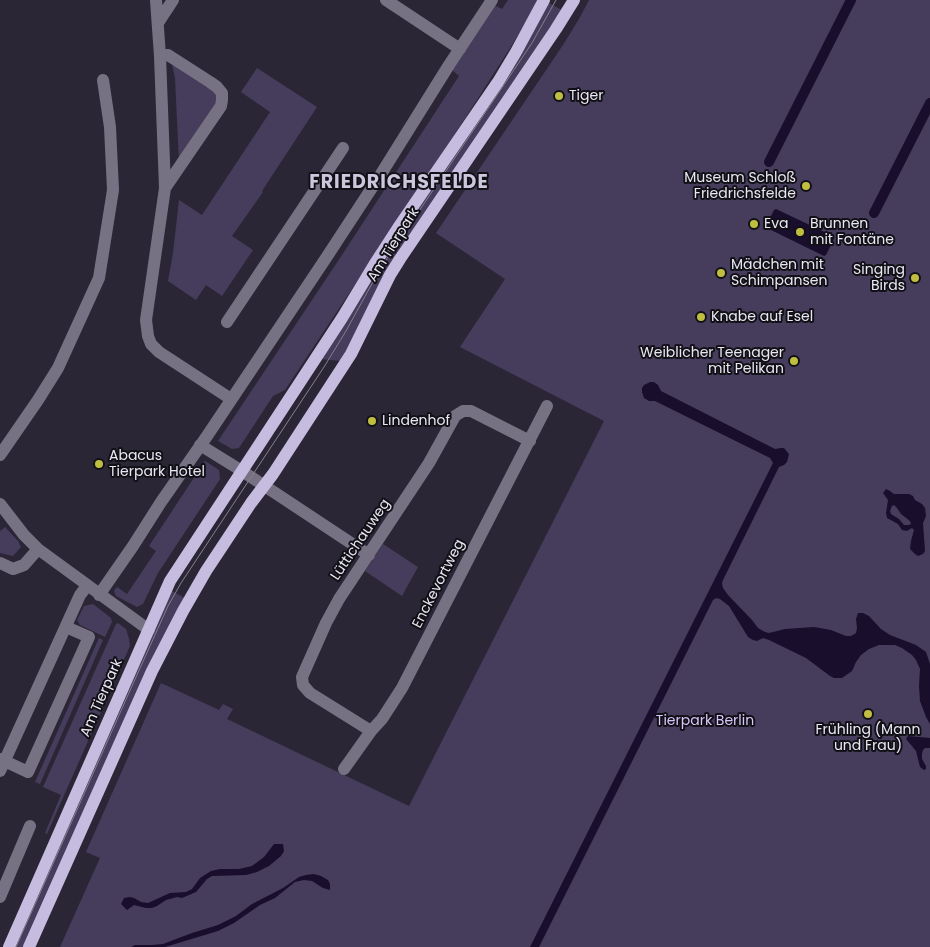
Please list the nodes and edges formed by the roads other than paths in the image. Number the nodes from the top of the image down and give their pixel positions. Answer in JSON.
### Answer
{"nodes":[{"id":1,"x":156,"y":0,"type":"edge"},
{"id":2,"x":173,"y":0,"type":"edge"},
{"id":3,"x":386,"y":0,"type":"edge"},
{"id":4,"x":492,"y":0,"type":"edge"},
{"id":5,"x":544,"y":0,"type":"edge"},
{"id":6,"x":574,"y":0,"type":"edge"},
{"id":7,"x":158,"y":23,"type":"junction"},
{"id":8,"x":460,"y":49,"type":"junction"},
{"id":9,"x":160,"y":56,"type":"junction"},
{"id":10,"x":103,"y":80,"type":"dead end"},
{"id":11,"x":343,"y":148,"type":"dead end"},
{"id":12,"x":165,"y":188,"type":"junction"},
{"id":13,"x":227,"y":322,"type":"dead end"},
{"id":14,"x":231,"y":399,"type":"junction"},
{"id":15,"x":547,"y":406,"type":"dead end"},
{"id":16,"x":530,"y":441,"type":"junction"},
{"id":17,"x":200,"y":445,"type":"junction"},
{"id":18,"x":0,"y":455,"type":"edge"},
{"id":19,"x":242,"y":471,"type":"junction"},
{"id":20,"x":264,"y":486,"type":"junction"},
{"id":21,"x":0,"y":504,"type":"edge"},
{"id":22,"x":38,"y":550,"type":"junction"},
{"id":23,"x":369,"y":555,"type":"junction"},
{"id":24,"x":0,"y":563,"type":"edge"},
{"id":25,"x":87,"y":586,"type":"junction"},
{"id":26,"x":99,"y":595,"type":"junction"},
{"id":27,"x":66,"y":627,"type":"junction"},
{"id":28,"x":148,"y":630,"type":"junction"},
{"id":29,"x":371,"y":731,"type":"junction"},
{"id":30,"x":2,"y":764,"type":"edge"},
{"id":31,"x":344,"y":769,"type":"dead end"},
{"id":32,"x":30,"y":826,"type":"dead end"},
{"id":33,"x":0,"y":897,"type":"edge"},
{"id":34,"x":9,"y":947,"type":"edge"},
{"id":35,"x":29,"y":947,"type":"edge"}],
"edges":[{"from":1,"to":7,"type":"street"},
{"from":2,"to":7,"type":"street"},
{"from":3,"to":8,"type":"street"},
{"from":4,"to":8,"type":"street"},
{"from":5,"to":19,"type":"main road","name":"Am Tierpark"},
{"from":6,"to":20,"type":"main road","name":"Am Tierpark"},
{"from":7,"to":9,"type":"street"},
{"from":8,"to":14,"type":"street"},
{"from":9,"to":12,"type":"street"},
{"from":9,"to":12,"type":"street"},
{"from":10,"to":18,"type":"street"},
{"from":11,"to":13,"type":"street"},
{"from":12,"to":14,"type":"street"},
{"from":14,"to":17,"type":"street"},
{"from":15,"to":16,"type":"street","name":"Enckevortweg"},
{"from":16,"to":23,"type":"street","name":"Lüttichauweg"},
{"from":16,"to":29,"type":"street","name":"Enckevortweg"},
{"from":17,"to":19,"type":"street"},
{"from":17,"to":26,"type":"street"},
{"from":19,"to":20,"type":"street"},
{"from":19,"to":28,"type":"main road","name":"Am Tierpark"},
{"from":20,"to":23,"type":"street"},
{"from":20,"to":35,"type":"main road","name":"Am Tierpark"},
{"from":21,"to":22,"type":"street"},
{"from":22,"to":24,"type":"street"},
{"from":22,"to":25,"type":"street"},
{"from":23,"to":29,"type":"street","name":"Lüttichauweg"},
{"from":25,"to":26,"type":"street"},
{"from":25,"to":27,"type":"street"},
{"from":26,"to":28,"type":"street"},
{"from":27,"to":30,"type":"street"},
{"from":27,"to":30,"type":"street"},
{"from":28,"to":34,"type":"main road","name":"Am Tierpark"},
{"from":29,"to":31,"type":"street","name":"Enckevortweg"},
{"from":32,"to":33,"type":"street"}]}
